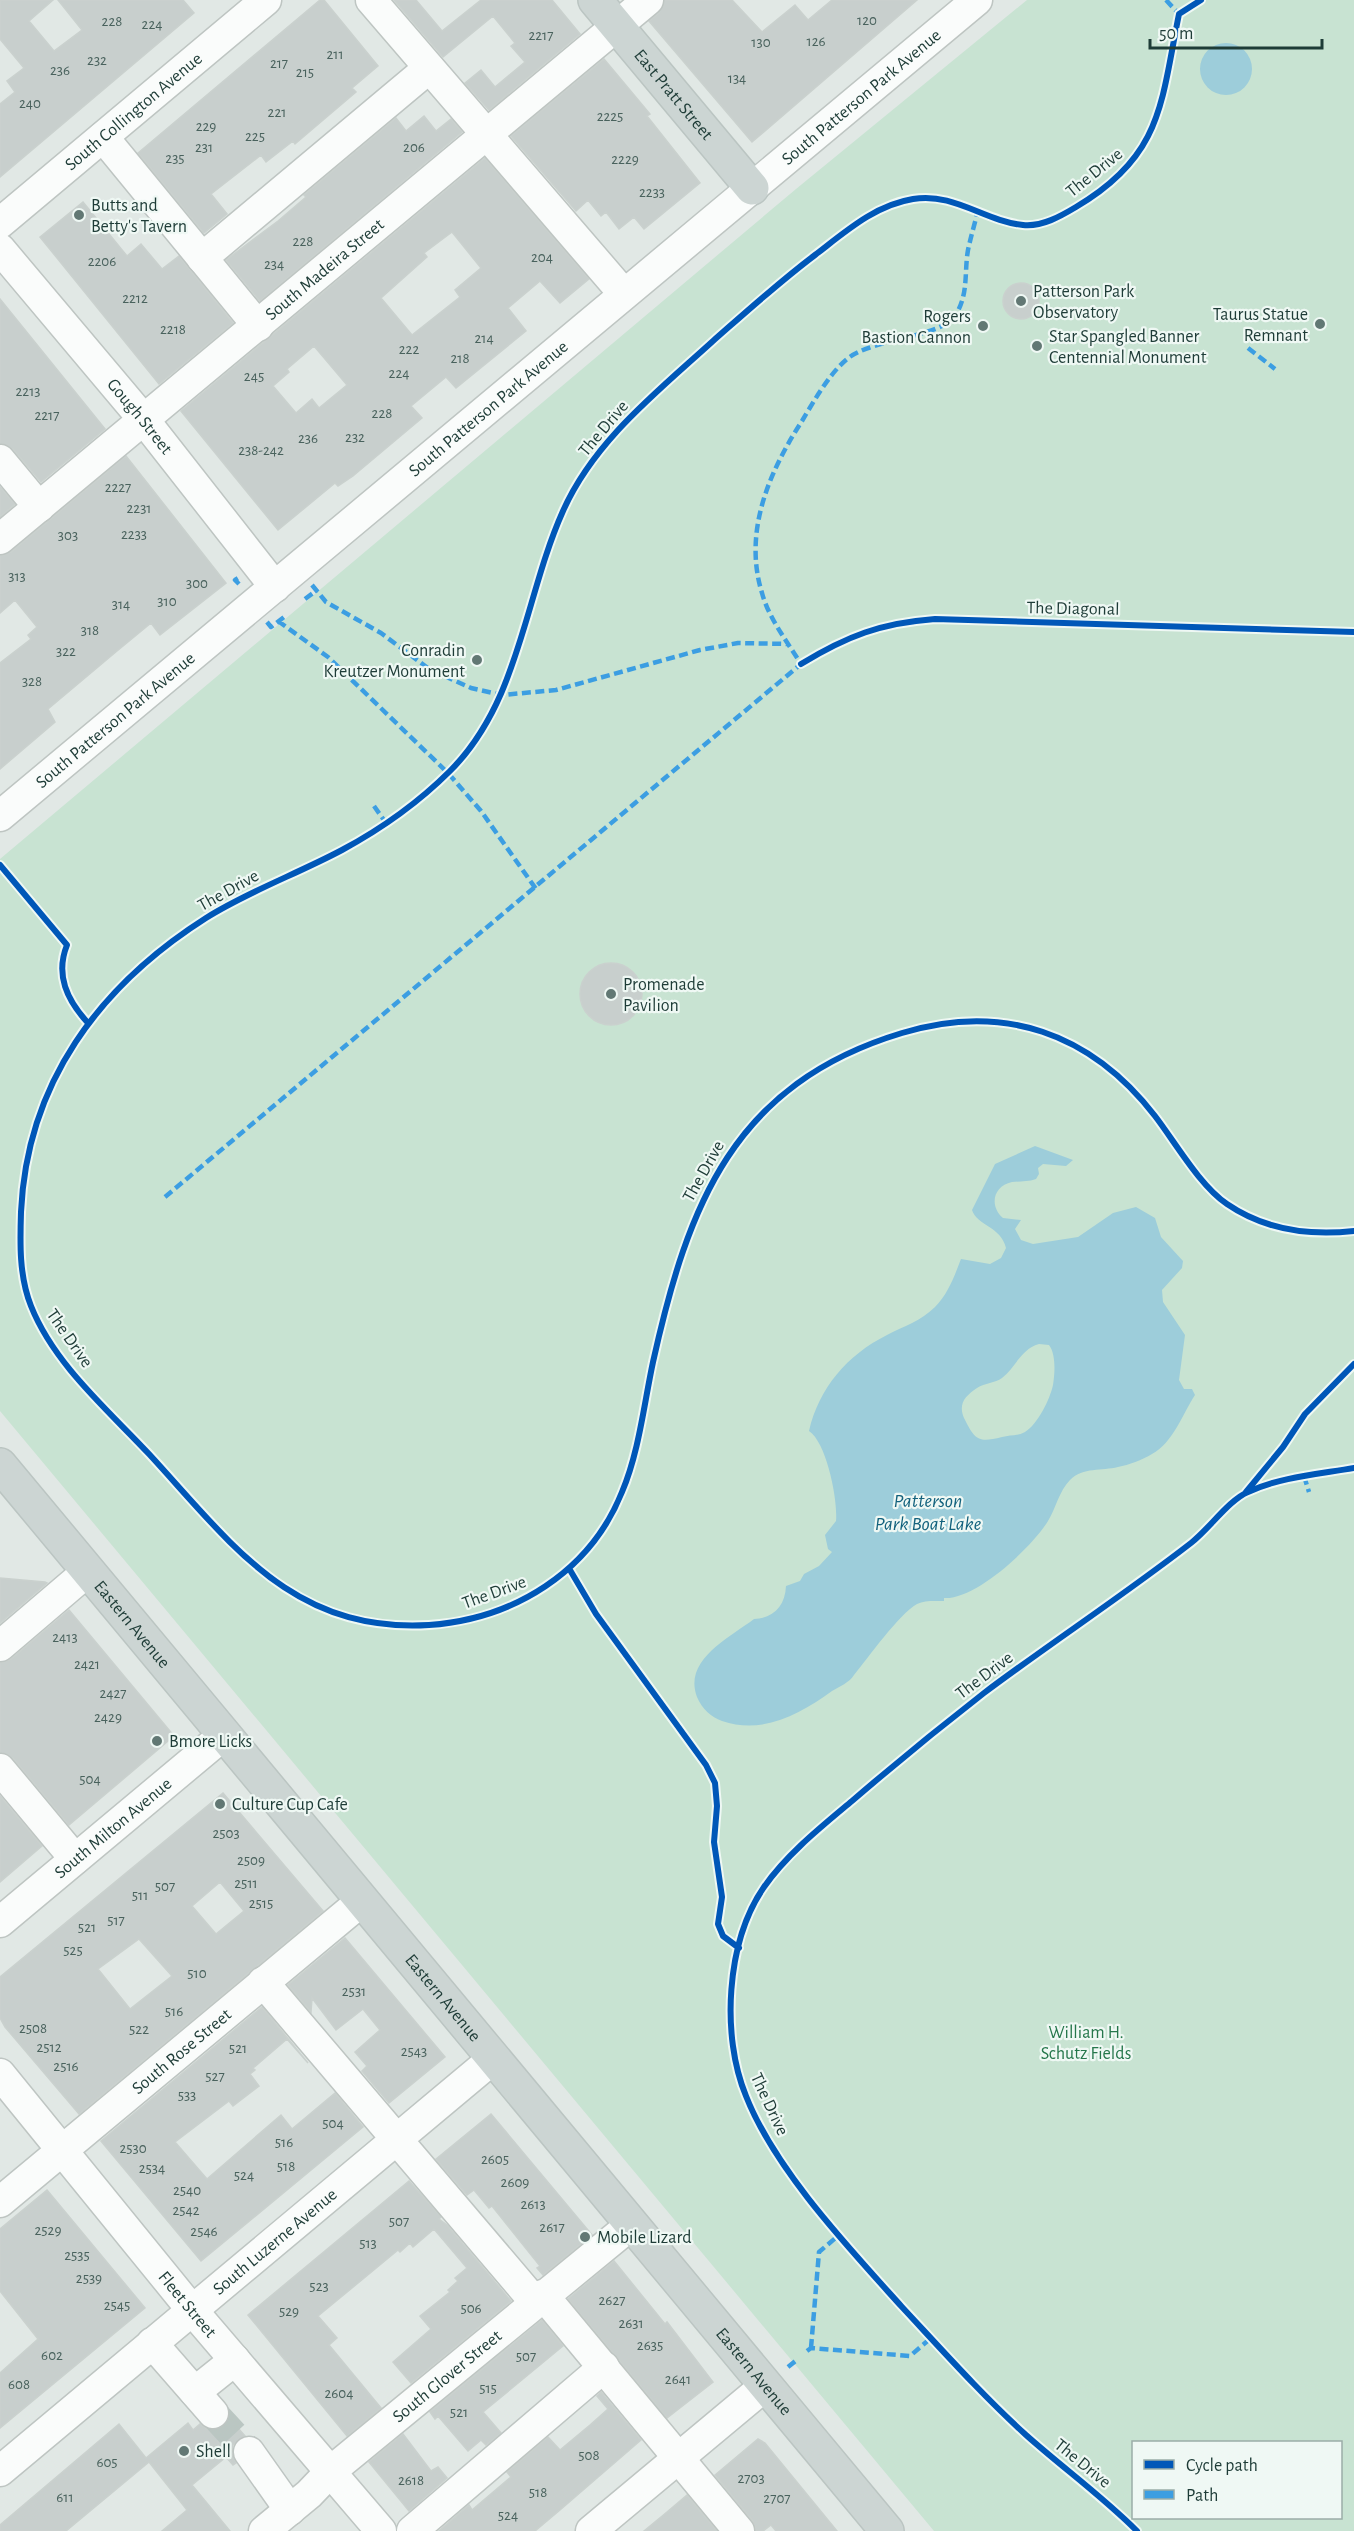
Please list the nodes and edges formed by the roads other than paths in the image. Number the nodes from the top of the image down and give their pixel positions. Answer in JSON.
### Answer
{"nodes":[{"id":1,"x":266,"y":0,"type":"edge"},
{"id":2,"x":371,"y":0,"type":"edge"},
{"id":3,"x":595,"y":0,"type":"edge"},
{"id":4,"x":648,"y":0,"type":"edge"},
{"id":5,"x":977,"y":0,"type":"edge"},
{"id":6,"x":617,"y":26,"type":"junction"},
{"id":7,"x":429,"y":68,"type":"junction"},
{"id":8,"x":486,"y":134,"type":"junction"},
{"id":9,"x":103,"y":137,"type":"junction"},
{"id":10,"x":752,"y":188,"type":"junction"},
{"id":11,"x":0,"y":223,"type":"edge"},
{"id":12,"x":0,"y":249,"type":"edge"},
{"id":13,"x":202,"y":258,"type":"junction"},
{"id":14,"x":624,"y":294,"type":"junction"},
{"id":15,"x":258,"y":326,"type":"junction"},
{"id":16,"x":144,"y":420,"type":"junction"},
{"id":17,"x":0,"y":460,"type":"edge"},
{"id":18,"x":39,"y":507,"type":"junction"},
{"id":19,"x":0,"y":539,"type":"edge"},
{"id":20,"x":275,"y":587,"type":"junction"},
{"id":21,"x":0,"y":816,"type":"edge"},
{"id":22,"x":0,"y":1465,"type":"edge"},
{"id":23,"x":88,"y":1571,"type":"junction"},
{"id":24,"x":0,"y":1646,"type":"edge"},
{"id":25,"x":225,"y":1734,"type":"junction"},
{"id":26,"x":0,"y":1769,"type":"edge"},
{"id":27,"x":75,"y":1859,"type":"junction"},
{"id":28,"x":363,"y":1900,"type":"junction"},
{"id":29,"x":0,"y":1922,"type":"edge"},
{"id":30,"x":263,"y":1982,"type":"junction"},
{"id":31,"x":494,"y":2058,"type":"junction"},
{"id":32,"x":0,"y":2074,"type":"edge"},
{"id":33,"x":397,"y":2139,"type":"junction"},
{"id":34,"x":63,"y":2149,"type":"junction"},
{"id":35,"x":0,"y":2202,"type":"edge"},
{"id":36,"x":632,"y":2224,"type":"junction"},
{"id":37,"x":539,"y":2298,"type":"junction"},
{"id":38,"x":192,"y":2310,"type":"junction"},
{"id":39,"x":152,"y":2343,"type":"junction"},
{"id":40,"x":236,"y":2360,"type":"junction"},
{"id":41,"x":604,"y":2367,"type":"junction"},
{"id":42,"x":766,"y":2385,"type":"junction"},
{"id":43,"x":303,"y":2439,"type":"junction"},
{"id":44,"x":679,"y":2458,"type":"junction"},
{"id":45,"x":0,"y":2470,"type":"edge"},
{"id":46,"x":331,"y":2471,"type":"junction"},
{"id":47,"x":290,"y":2510,"type":"junction"},
{"id":48,"x":264,"y":2531,"type":"edge"},
{"id":49,"x":381,"y":2531,"type":"edge"},
{"id":50,"x":412,"y":2531,"type":"edge"},
{"id":51,"x":591,"y":2531,"type":"edge"},
{"id":52,"x":738,"y":2531,"type":"edge"},
{"id":53,"x":887,"y":2531,"type":"edge"}],
"edges":[{"from":1,"to":9,"type":"street","name":"South Collington Avenue"},
{"from":2,"to":7,"type":"street"},
{"from":3,"to":6,"type":"main road","name":"East Pratt Street"},
{"from":4,"to":6,"type":"street","name":"South Madeira Street"},
{"from":5,"to":10,"type":"street","name":"South Patterson Park Avenue"},
{"from":6,"to":8,"type":"street","name":"South Madeira Street"},
{"from":6,"to":10,"type":"main road","name":"East Pratt Street"},
{"from":7,"to":8,"type":"street"},
{"from":7,"to":13,"type":"street"},
{"from":8,"to":14,"type":"street"},
{"from":8,"to":15,"type":"street","name":"South Madeira Street"},
{"from":9,"to":11,"type":"street","name":"South Collington Avenue"},
{"from":9,"to":13,"type":"street"},
{"from":10,"to":14,"type":"street","name":"South Patterson Park Avenue"},
{"from":12,"to":16,"type":"street","name":"Gough Street"},
{"from":13,"to":15,"type":"street"},
{"from":14,"to":20,"type":"street","name":"South Patterson Park Avenue"},
{"from":15,"to":16,"type":"street","name":"South Madeira Street"},
{"from":16,"to":18,"type":"street","name":"South Madeira Street"},
{"from":16,"to":20,"type":"street","name":"Gough Street"},
{"from":17,"to":18,"type":"street"},
{"from":18,"to":19,"type":"street","name":"South Madeira Street"},
{"from":20,"to":21,"type":"street","name":"South Patterson Park Avenue"},
{"from":22,"to":23,"type":"main road","name":"Eastern Avenue"},
{"from":23,"to":24,"type":"street"},
{"from":23,"to":25,"type":"main road","name":"Eastern Avenue"},
{"from":25,"to":27,"type":"street","name":"South Milton Avenue"},
{"from":25,"to":28,"type":"main road","name":"Eastern Avenue"},
{"from":26,"to":27,"type":"street"},
{"from":27,"to":29,"type":"street","name":"South Milton Avenue"},
{"from":28,"to":30,"type":"street","name":"South Rose Street"},
{"from":28,"to":31,"type":"main road","name":"Eastern Avenue"},
{"from":30,"to":33,"type":"street"},
{"from":30,"to":34,"type":"street","name":"South Rose Street"},
{"from":31,"to":33,"type":"street","name":"South Luzerne Avenue"},
{"from":31,"to":36,"type":"main road","name":"Eastern Avenue"},
{"from":32,"to":34,"type":"street","name":"Fleet Street"},
{"from":33,"to":37,"type":"street"},
{"from":33,"to":38,"type":"street","name":"South Luzerne Avenue"},
{"from":34,"to":35,"type":"street","name":"South Rose Street"},
{"from":34,"to":38,"type":"street","name":"Fleet Street"},
{"from":36,"to":37,"type":"street","name":"South Glover Street"},
{"from":36,"to":42,"type":"main road","name":"Eastern Avenue"},
{"from":37,"to":41,"type":"street"},
{"from":37,"to":46,"type":"street","name":"South Glover Street"},
{"from":38,"to":39,"type":"street","name":"South Luzerne Avenue"},
{"from":38,"to":40,"type":"street","name":"Fleet Street"},
{"from":39,"to":40,"type":"street"},
{"from":39,"to":45,"type":"street","name":"South Luzerne Avenue"},
{"from":40,"to":43,"type":"street","name":"Fleet Street"},
{"from":41,"to":44,"type":"street"},
{"from":41,"to":50,"type":"street"},
{"from":42,"to":44,"type":"street"},
{"from":42,"to":53,"type":"main road","name":"Eastern Avenue"},
{"from":43,"to":46,"type":"street","name":"Fleet Street"},
{"from":43,"to":47,"type":"street"},
{"from":44,"to":51,"type":"street"},
{"from":44,"to":52,"type":"street"},
{"from":46,"to":47,"type":"street","name":"South Glover Street"},
{"from":46,"to":49,"type":"street","name":"Fleet Street"},
{"from":47,"to":48,"type":"street","name":"South Glover Street"}]}
